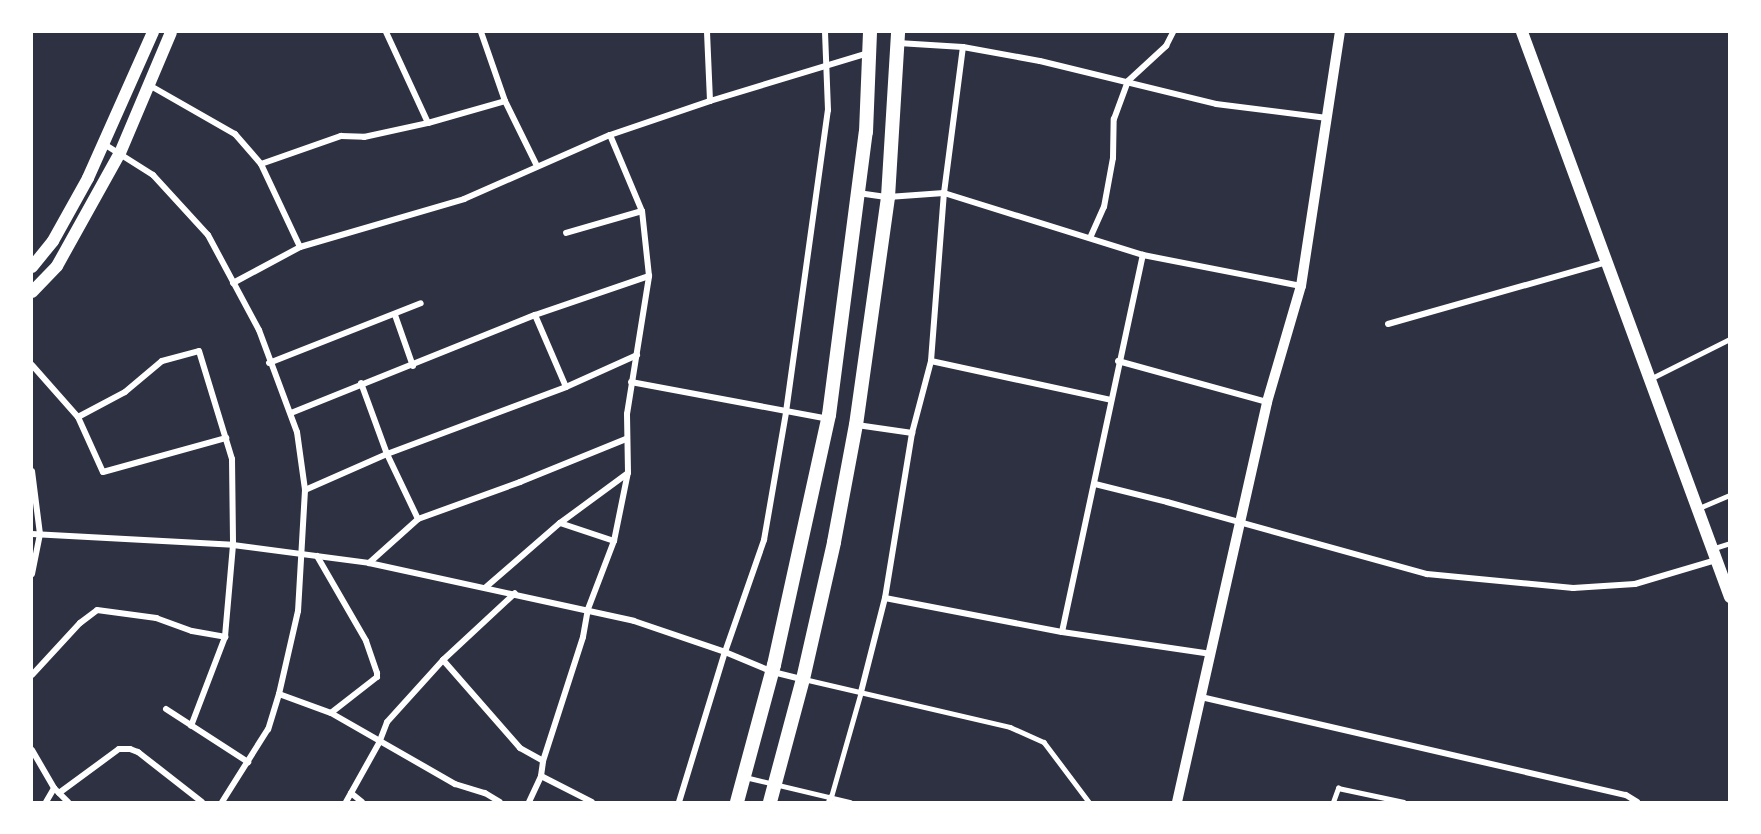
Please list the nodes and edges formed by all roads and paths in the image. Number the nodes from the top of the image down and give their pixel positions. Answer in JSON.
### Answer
{"nodes":[{"id":1,"x":153,"y":32,"type":"edge"},
{"id":2,"x":171,"y":32,"type":"edge"},
{"id":3,"x":386,"y":32,"type":"edge"},
{"id":4,"x":481,"y":32,"type":"edge"},
{"id":5,"x":707,"y":32,"type":"edge"},
{"id":6,"x":825,"y":32,"type":"edge"},
{"id":7,"x":870,"y":32,"type":"edge"},
{"id":8,"x":1173,"y":32,"type":"edge"},
{"id":9,"x":1340,"y":32,"type":"edge"},
{"id":10,"x":1522,"y":32,"type":"edge"},
{"id":11,"x":897,"y":37,"type":"edge"},
{"id":12,"x":963,"y":47,"type":"junction"},
{"id":13,"x":869,"y":52,"type":"junction"},
{"id":14,"x":826,"y":66,"type":"junction"},
{"id":15,"x":1128,"y":81,"type":"junction"},
{"id":16,"x":149,"y":85,"type":"junction"},
{"id":17,"x":505,"y":100,"type":"junction"},
{"id":18,"x":710,"y":101,"type":"junction"},
{"id":19,"x":1328,"y":118,"type":"junction"},
{"id":20,"x":428,"y":123,"type":"junction"},
{"id":21,"x":610,"y":135,"type":"junction"},
{"id":22,"x":104,"y":144,"type":"junction"},
{"id":23,"x":120,"y":153,"type":"junction"},
{"id":24,"x":261,"y":164,"type":"junction"},
{"id":25,"x":537,"y":166,"type":"junction"},
{"id":26,"x":858,"y":193,"type":"junction"},
{"id":27,"x":944,"y":193,"type":"junction"},
{"id":28,"x":888,"y":197,"type":"junction"},
{"id":29,"x":642,"y":212,"type":"junction"},
{"id":30,"x":566,"y":233,"type":"dead end"},
{"id":31,"x":1090,"y":238,"type":"junction"},
{"id":32,"x":300,"y":247,"type":"junction"},
{"id":33,"x":1143,"y":255,"type":"junction"},
{"id":34,"x":1607,"y":262,"type":"junction"},
{"id":35,"x":32,"y":267,"type":"edge"},
{"id":36,"x":649,"y":276,"type":"junction"},
{"id":37,"x":233,"y":283,"type":"junction"},
{"id":38,"x":1301,"y":286,"type":"junction"},
{"id":39,"x":32,"y":292,"type":"edge"},
{"id":40,"x":421,"y":303,"type":"dead end"},
{"id":41,"x":395,"y":315,"type":"junction"},
{"id":42,"x":535,"y":315,"type":"junction"},
{"id":43,"x":1388,"y":324,"type":"dead end"},
{"id":44,"x":1730,"y":339,"type":"edge"},
{"id":45,"x":637,"y":354,"type":"junction"},
{"id":46,"x":931,"y":361,"type":"junction"},
{"id":47,"x":1118,"y":361,"type":"junction"},
{"id":48,"x":269,"y":363,"type":"junction"},
{"id":49,"x":32,"y":364,"type":"edge"},
{"id":50,"x":413,"y":366,"type":"junction"},
{"id":51,"x":1650,"y":380,"type":"junction"},
{"id":52,"x":631,"y":382,"type":"junction"},
{"id":53,"x":361,"y":383,"type":"junction"},
{"id":54,"x":566,"y":387,"type":"junction"},
{"id":55,"x":1111,"y":400,"type":"junction"},
{"id":56,"x":1268,"y":402,"type":"junction"},
{"id":57,"x":786,"y":412,"type":"junction"},
{"id":58,"x":291,"y":413,"type":"junction"},
{"id":59,"x":78,"y":417,"type":"junction"},
{"id":60,"x":828,"y":419,"type":"junction"},
{"id":61,"x":856,"y":425,"type":"junction"},
{"id":62,"x":912,"y":433,"type":"junction"},
{"id":63,"x":226,"y":438,"type":"junction"},
{"id":64,"x":626,"y":439,"type":"junction"},
{"id":65,"x":387,"y":454,"type":"junction"},
{"id":66,"x":32,"y":471,"type":"edge"},
{"id":67,"x":628,"y":472,"type":"junction"},
{"id":68,"x":1095,"y":484,"type":"junction"},
{"id":69,"x":306,"y":490,"type":"junction"},
{"id":70,"x":1730,"y":495,"type":"edge"},
{"id":71,"x":1698,"y":509,"type":"junction"},
{"id":72,"x":418,"y":519,"type":"junction"},
{"id":73,"x":1239,"y":522,"type":"junction"},
{"id":74,"x":560,"y":524,"type":"junction"},
{"id":75,"x":32,"y":534,"type":"edge"},
{"id":76,"x":40,"y":534,"type":"junction"},
{"id":77,"x":614,"y":541,"type":"junction"},
{"id":78,"x":1730,"y":543,"type":"edge"},
{"id":79,"x":233,"y":545,"type":"junction"},
{"id":80,"x":1714,"y":554,"type":"junction"},
{"id":81,"x":300,"y":555,"type":"junction"},
{"id":82,"x":317,"y":556,"type":"junction"},
{"id":83,"x":369,"y":563,"type":"junction"},
{"id":84,"x":32,"y":574,"type":"edge"},
{"id":85,"x":486,"y":587,"type":"junction"},
{"id":86,"x":515,"y":593,"type":"junction"},
{"id":87,"x":1730,"y":597,"type":"edge"},
{"id":88,"x":885,"y":598,"type":"junction"},
{"id":89,"x":588,"y":609,"type":"junction"},
{"id":90,"x":1062,"y":632,"type":"junction"},
{"id":91,"x":225,"y":637,"type":"junction"},
{"id":92,"x":725,"y":652,"type":"junction"},
{"id":93,"x":1211,"y":654,"type":"junction"},
{"id":94,"x":443,"y":660,"type":"junction"},
{"id":95,"x":773,"y":672,"type":"junction"},
{"id":96,"x":32,"y":675,"type":"edge"},
{"id":97,"x":804,"y":679,"type":"junction"},
{"id":98,"x":861,"y":692,"type":"junction"},
{"id":99,"x":279,"y":694,"type":"junction"},
{"id":100,"x":1201,"y":697,"type":"junction"},
{"id":101,"x":166,"y":709,"type":"dead end"},
{"id":102,"x":331,"y":713,"type":"junction"},
{"id":103,"x":191,"y":726,"type":"junction"},
{"id":104,"x":379,"y":743,"type":"junction"},
{"id":105,"x":32,"y":753,"type":"edge"},
{"id":106,"x":543,"y":761,"type":"junction"},
{"id":107,"x":248,"y":762,"type":"junction"},
{"id":108,"x":542,"y":776,"type":"junction"},
{"id":109,"x":744,"y":777,"type":"junction"},
{"id":110,"x":777,"y":783,"type":"junction"},
{"id":111,"x":57,"y":790,"type":"junction"},
{"id":112,"x":351,"y":793,"type":"junction"},
{"id":113,"x":830,"y":800,"type":"edge"},
{"id":114,"x":46,"y":802,"type":"edge"},
{"id":115,"x":68,"y":802,"type":"edge"},
{"id":116,"x":202,"y":802,"type":"edge"},
{"id":117,"x":222,"y":802,"type":"edge"},
{"id":118,"x":346,"y":802,"type":"edge"},
{"id":119,"x":362,"y":802,"type":"edge"},
{"id":120,"x":500,"y":802,"type":"edge"},
{"id":121,"x":529,"y":802,"type":"edge"},
{"id":122,"x":592,"y":802,"type":"edge"},
{"id":123,"x":679,"y":802,"type":"edge"},
{"id":124,"x":737,"y":802,"type":"edge"},
{"id":125,"x":770,"y":802,"type":"edge"},
{"id":126,"x":850,"y":802,"type":"edge"},
{"id":127,"x":1089,"y":802,"type":"edge"},
{"id":128,"x":1177,"y":802,"type":"edge"},
{"id":129,"x":1333,"y":802,"type":"edge"},
{"id":130,"x":1404,"y":802,"type":"edge"},
{"id":131,"x":1637,"y":802,"type":"edge"}],
"edges":[{"from":1,"to":22,"type":"main road"},
{"from":2,"to":16,"type":"main road"},
{"from":3,"to":20,"type":"street"},
{"from":4,"to":17,"type":"street"},
{"from":5,"to":18,"type":"street"},
{"from":6,"to":14,"type":"street"},
{"from":7,"to":13,"type":"main road"},
{"from":8,"to":15,"type":"street"},
{"from":9,"to":19,"type":"street"},
{"from":10,"to":34,"type":"main road"},
{"from":11,"to":12,"type":"street"},
{"from":11,"to":28,"type":"main road"},
{"from":12,"to":15,"type":"street"},
{"from":12,"to":27,"type":"street"},
{"from":13,"to":14,"type":"street"},
{"from":13,"to":26,"type":"main road"},
{"from":14,"to":18,"type":"street"},
{"from":14,"to":57,"type":"street"},
{"from":15,"to":19,"type":"street"},
{"from":15,"to":31,"type":"street"},
{"from":16,"to":23,"type":"main road"},
{"from":16,"to":24,"type":"street"},
{"from":17,"to":20,"type":"street"},
{"from":17,"to":25,"type":"street"},
{"from":18,"to":21,"type":"street"},
{"from":19,"to":38,"type":"street"},
{"from":20,"to":24,"type":"street"},
{"from":21,"to":25,"type":"street"},
{"from":21,"to":29,"type":"street"},
{"from":22,"to":23,"type":"street"},
{"from":22,"to":35,"type":"main road"},
{"from":23,"to":37,"type":"street"},
{"from":23,"to":39,"type":"main road"},
{"from":24,"to":32,"type":"street"},
{"from":25,"to":32,"type":"street"},
{"from":26,"to":28,"type":"street"},
{"from":26,"to":60,"type":"main road"},
{"from":27,"to":28,"type":"street"},
{"from":27,"to":31,"type":"street"},
{"from":27,"to":46,"type":"street"},
{"from":28,"to":61,"type":"main road"},
{"from":29,"to":30,"type":"street"},
{"from":29,"to":36,"type":"street"},
{"from":31,"to":33,"type":"street"},
{"from":32,"to":37,"type":"street"},
{"from":33,"to":38,"type":"street"},
{"from":33,"to":47,"type":"street"},
{"from":34,"to":43,"type":"street"},
{"from":34,"to":51,"type":"main road"},
{"from":36,"to":42,"type":"street"},
{"from":36,"to":45,"type":"street"},
{"from":37,"to":48,"type":"street"},
{"from":38,"to":56,"type":"street"},
{"from":40,"to":41,"type":"street"},
{"from":41,"to":48,"type":"street"},
{"from":41,"to":50,"type":"street"},
{"from":42,"to":50,"type":"street"},
{"from":42,"to":54,"type":"street"},
{"from":44,"to":51,"type":"lane"},
{"from":45,"to":52,"type":"street"},
{"from":45,"to":54,"type":"street"},
{"from":46,"to":55,"type":"street"},
{"from":46,"to":62,"type":"street"},
{"from":47,"to":55,"type":"street"},
{"from":47,"to":56,"type":"street"},
{"from":48,"to":58,"type":"street"},
{"from":49,"to":59,"type":"street"},
{"from":50,"to":53,"type":"street"},
{"from":51,"to":71,"type":"main road"},
{"from":52,"to":57,"type":"street"},
{"from":52,"to":64,"type":"street"},
{"from":53,"to":58,"type":"street"},
{"from":53,"to":65,"type":"street"},
{"from":54,"to":65,"type":"street"},
{"from":55,"to":68,"type":"street"},
{"from":56,"to":73,"type":"street"},
{"from":57,"to":60,"type":"street"},
{"from":57,"to":92,"type":"street"},
{"from":58,"to":69,"type":"street"},
{"from":59,"to":63,"type":"street"},
{"from":59,"to":63,"type":"street"},
{"from":60,"to":95,"type":"main road"},
{"from":61,"to":62,"type":"street"},
{"from":61,"to":97,"type":"main road"},
{"from":62,"to":88,"type":"street"},
{"from":63,"to":79,"type":"street"},
{"from":64,"to":67,"type":"street"},
{"from":64,"to":72,"type":"street"},
{"from":65,"to":69,"type":"street"},
{"from":65,"to":72,"type":"street"},
{"from":66,"to":76,"type":"street"},
{"from":67,"to":74,"type":"street"},
{"from":67,"to":77,"type":"street"},
{"from":68,"to":73,"type":"street"},
{"from":68,"to":90,"type":"street"},
{"from":69,"to":81,"type":"street"},
{"from":70,"to":71,"type":"lane"},
{"from":71,"to":80,"type":"main road"},
{"from":72,"to":83,"type":"street"},
{"from":73,"to":80,"type":"street"},
{"from":73,"to":93,"type":"street"},
{"from":74,"to":77,"type":"street"},
{"from":74,"to":85,"type":"street"},
{"from":75,"to":76,"type":"street"},
{"from":76,"to":79,"type":"street"},
{"from":76,"to":84,"type":"street"},
{"from":77,"to":89,"type":"street"},
{"from":78,"to":80,"type":"lane"},
{"from":79,"to":81,"type":"street"},
{"from":79,"to":91,"type":"street"},
{"from":80,"to":87,"type":"main road"},
{"from":81,"to":82,"type":"street"},
{"from":81,"to":99,"type":"street"},
{"from":82,"to":83,"type":"street"},
{"from":82,"to":102,"type":"street"},
{"from":83,"to":85,"type":"street"},
{"from":85,"to":86,"type":"street"},
{"from":86,"to":89,"type":"street"},
{"from":86,"to":94,"type":"street"},
{"from":88,"to":90,"type":"street"},
{"from":88,"to":98,"type":"street"},
{"from":89,"to":92,"type":"street"},
{"from":89,"to":106,"type":"street"},
{"from":90,"to":93,"type":"street"},
{"from":91,"to":96,"type":"street"},
{"from":91,"to":103,"type":"street"},
{"from":92,"to":95,"type":"street"},
{"from":92,"to":123,"type":"street"},
{"from":93,"to":100,"type":"street"},
{"from":94,"to":104,"type":"street"},
{"from":94,"to":106,"type":"street"},
{"from":95,"to":97,"type":"street"},
{"from":95,"to":109,"type":"main road"},
{"from":97,"to":98,"type":"lane"},
{"from":97,"to":110,"type":"main road"},
{"from":98,"to":113,"type":"lane"},
{"from":98,"to":127,"type":"lane"},
{"from":99,"to":102,"type":"street"},
{"from":99,"to":107,"type":"street"},
{"from":100,"to":128,"type":"street"},
{"from":100,"to":131,"type":"street"},
{"from":101,"to":103,"type":"street"},
{"from":102,"to":104,"type":"street"},
{"from":103,"to":107,"type":"street"},
{"from":104,"to":112,"type":"street"},
{"from":104,"to":120,"type":"street"},
{"from":105,"to":111,"type":"street"},
{"from":106,"to":108,"type":"street"},
{"from":107,"to":117,"type":"street"},
{"from":108,"to":121,"type":"street"},
{"from":108,"to":122,"type":"street"},
{"from":109,"to":110,"type":"lane"},
{"from":109,"to":124,"type":"main road"},
{"from":110,"to":113,"type":"lane"},
{"from":110,"to":125,"type":"main road"},
{"from":111,"to":114,"type":"street"},
{"from":111,"to":115,"type":"street"},
{"from":111,"to":116,"type":"street"},
{"from":112,"to":118,"type":"street"},
{"from":112,"to":119,"type":"street"},
{"from":113,"to":126,"type":"lane"},
{"from":129,"to":130,"type":"lane"}]}
